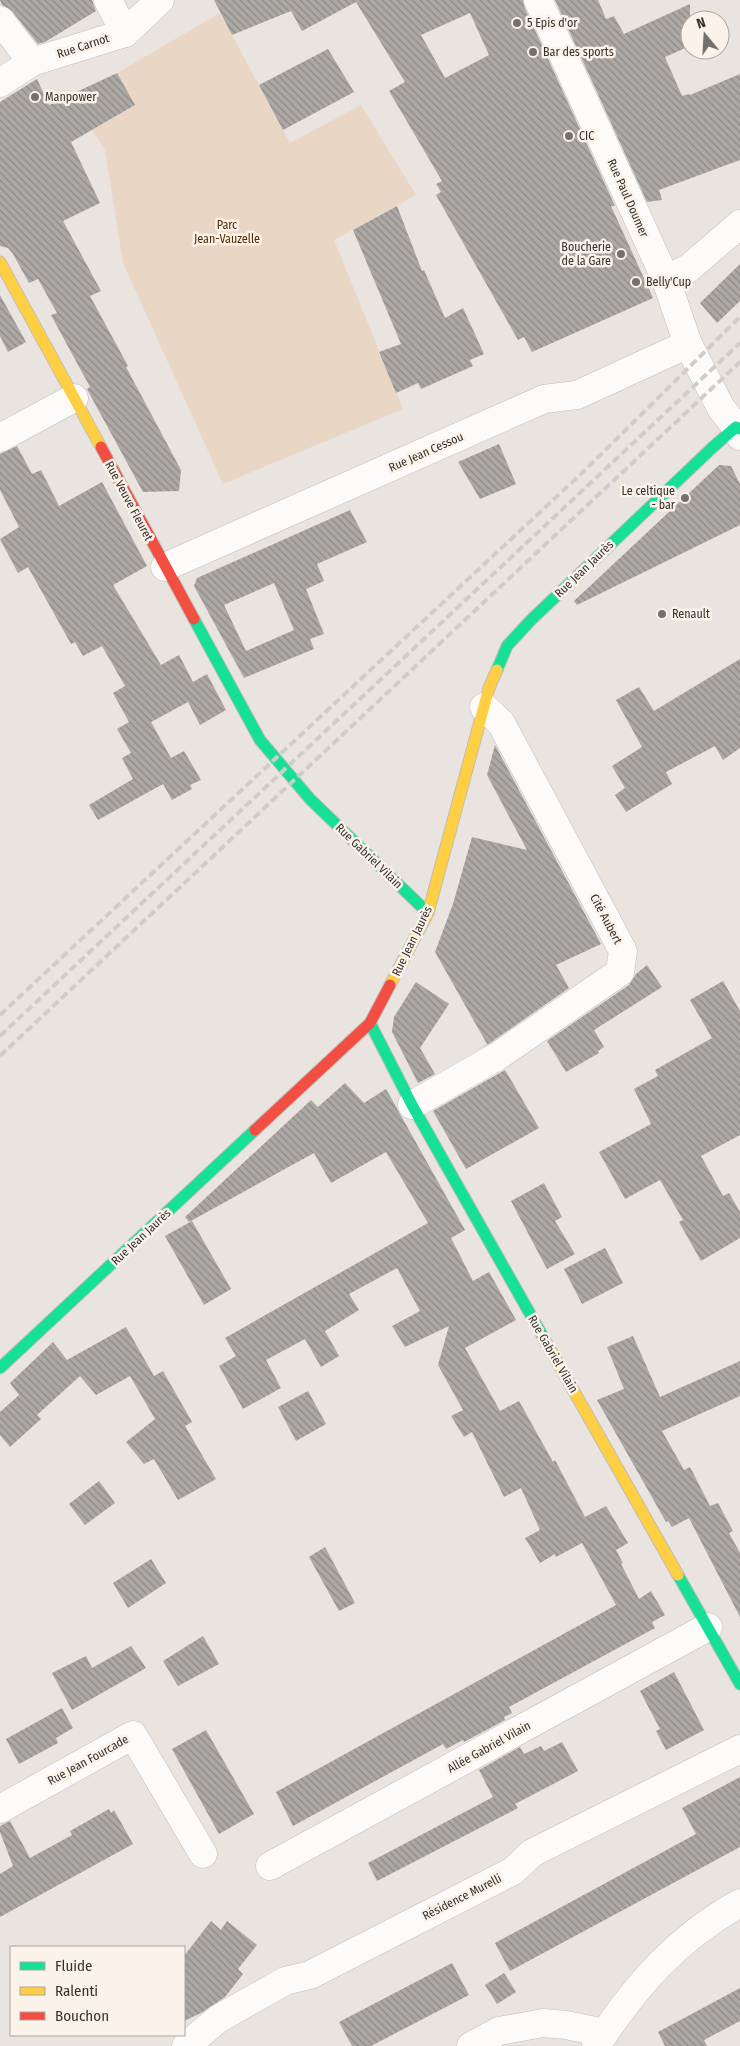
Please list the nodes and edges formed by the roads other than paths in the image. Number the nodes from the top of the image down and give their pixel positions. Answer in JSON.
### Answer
{"nodes":[{"id":1,"x":108,"y":0,"type":"edge"},
{"id":2,"x":160,"y":0,"type":"edge"},
{"id":3,"x":538,"y":0,"type":"edge"},
{"id":4,"x":0,"y":20,"type":"edge"},
{"id":5,"x":125,"y":33,"type":"junction"},
{"id":6,"x":32,"y":62,"type":"junction"},
{"id":7,"x":0,"y":83,"type":"edge"},
{"id":8,"x":740,"y":224,"type":"edge"},
{"id":9,"x":0,"y":262,"type":"edge"},
{"id":10,"x":666,"y":280,"type":"junction"},
{"id":11,"x":688,"y":344,"type":"junction"},
{"id":12,"x":74,"y":398,"type":"junction"},
{"id":13,"x":739,"y":431,"type":"edge"},
{"id":14,"x":0,"y":438,"type":"edge"},
{"id":15,"x":165,"y":567,"type":"junction"},
{"id":16,"x":484,"y":707,"type":"junction"},
{"id":17,"x":260,"y":740,"type":"joint"},
{"id":18,"x":428,"y":913,"type":"junction"},
{"id":19,"x":370,"y":1022,"type":"junction"},
{"id":20,"x":412,"y":1105,"type":"junction"},
{"id":21,"x":0,"y":1368,"type":"edge"},
{"id":22,"x":708,"y":1627,"type":"junction"},
{"id":23,"x":736,"y":1668,"type":"edge"},
{"id":24,"x":740,"y":1749,"type":"edge"},
{"id":25,"x":0,"y":1809,"type":"edge"},
{"id":26,"x":203,"y":1854,"type":"dead end"},
{"id":27,"x":270,"y":1866,"type":"dead end"},
{"id":28,"x":740,"y":1903,"type":"edge"},
{"id":29,"x":601,"y":2039,"type":"edge"},
{"id":30,"x":186,"y":2046,"type":"edge"},
{"id":31,"x":471,"y":2046,"type":"edge"}],
"edges":[{"from":1,"to":5,"type":"street"},
{"from":2,"to":5,"type":"street","name":"Rue Carnot"},
{"from":3,"to":10,"type":"street","name":"Rue Paul Doumer"},
{"from":4,"to":6,"type":"street"},
{"from":5,"to":6,"type":"street","name":"Rue Carnot"},
{"from":6,"to":7,"type":"street","name":"Rue Carnot"},
{"from":8,"to":10,"type":"street"},
{"from":9,"to":12,"type":"street","name":"Rue Veuve Fleuret"},
{"from":10,"to":11,"type":"street","name":"Rue Paul Doumer"},
{"from":11,"to":13,"type":"street","name":"Rue Paul Doumer"},
{"from":11,"to":15,"type":"street","name":"Rue Jean Cessou"},
{"from":12,"to":14,"type":"street"},
{"from":12,"to":15,"type":"street","name":"Rue Veuve Fleuret"},
{"from":13,"to":16,"type":"street","name":"Rue Jean Jaurès"},
{"from":15,"to":17,"type":"street","name":"Rue Veuve Fleuret"},
{"from":16,"to":18,"type":"street","name":"Rue Jean Jaurès"},
{"from":16,"to":20,"type":"street","name":"Cité Aubert"},
{"from":17,"to":18,"type":"street","name":"Rue Gabriel Vilain"},
{"from":18,"to":19,"type":"street","name":"Rue Jean Jaurès"},
{"from":19,"to":20,"type":"street","name":"Rue Gabriel Vilain"},
{"from":19,"to":21,"type":"street","name":"Rue Jean Jaurès"},
{"from":20,"to":22,"type":"street","name":"Rue Gabriel Vilain"},
{"from":22,"to":23,"type":"street","name":"Rue Gabriel Vilain"},
{"from":22,"to":27,"type":"street","name":"Allée Gabriel Vilain"},
{"from":24,"to":30,"type":"street","name":"Résidence Murelli"},
{"from":25,"to":26,"type":"street","name":"Rue Jean Fourcade"},
{"from":28,"to":29,"type":"street"},
{"from":29,"to":31,"type":"street"}]}
